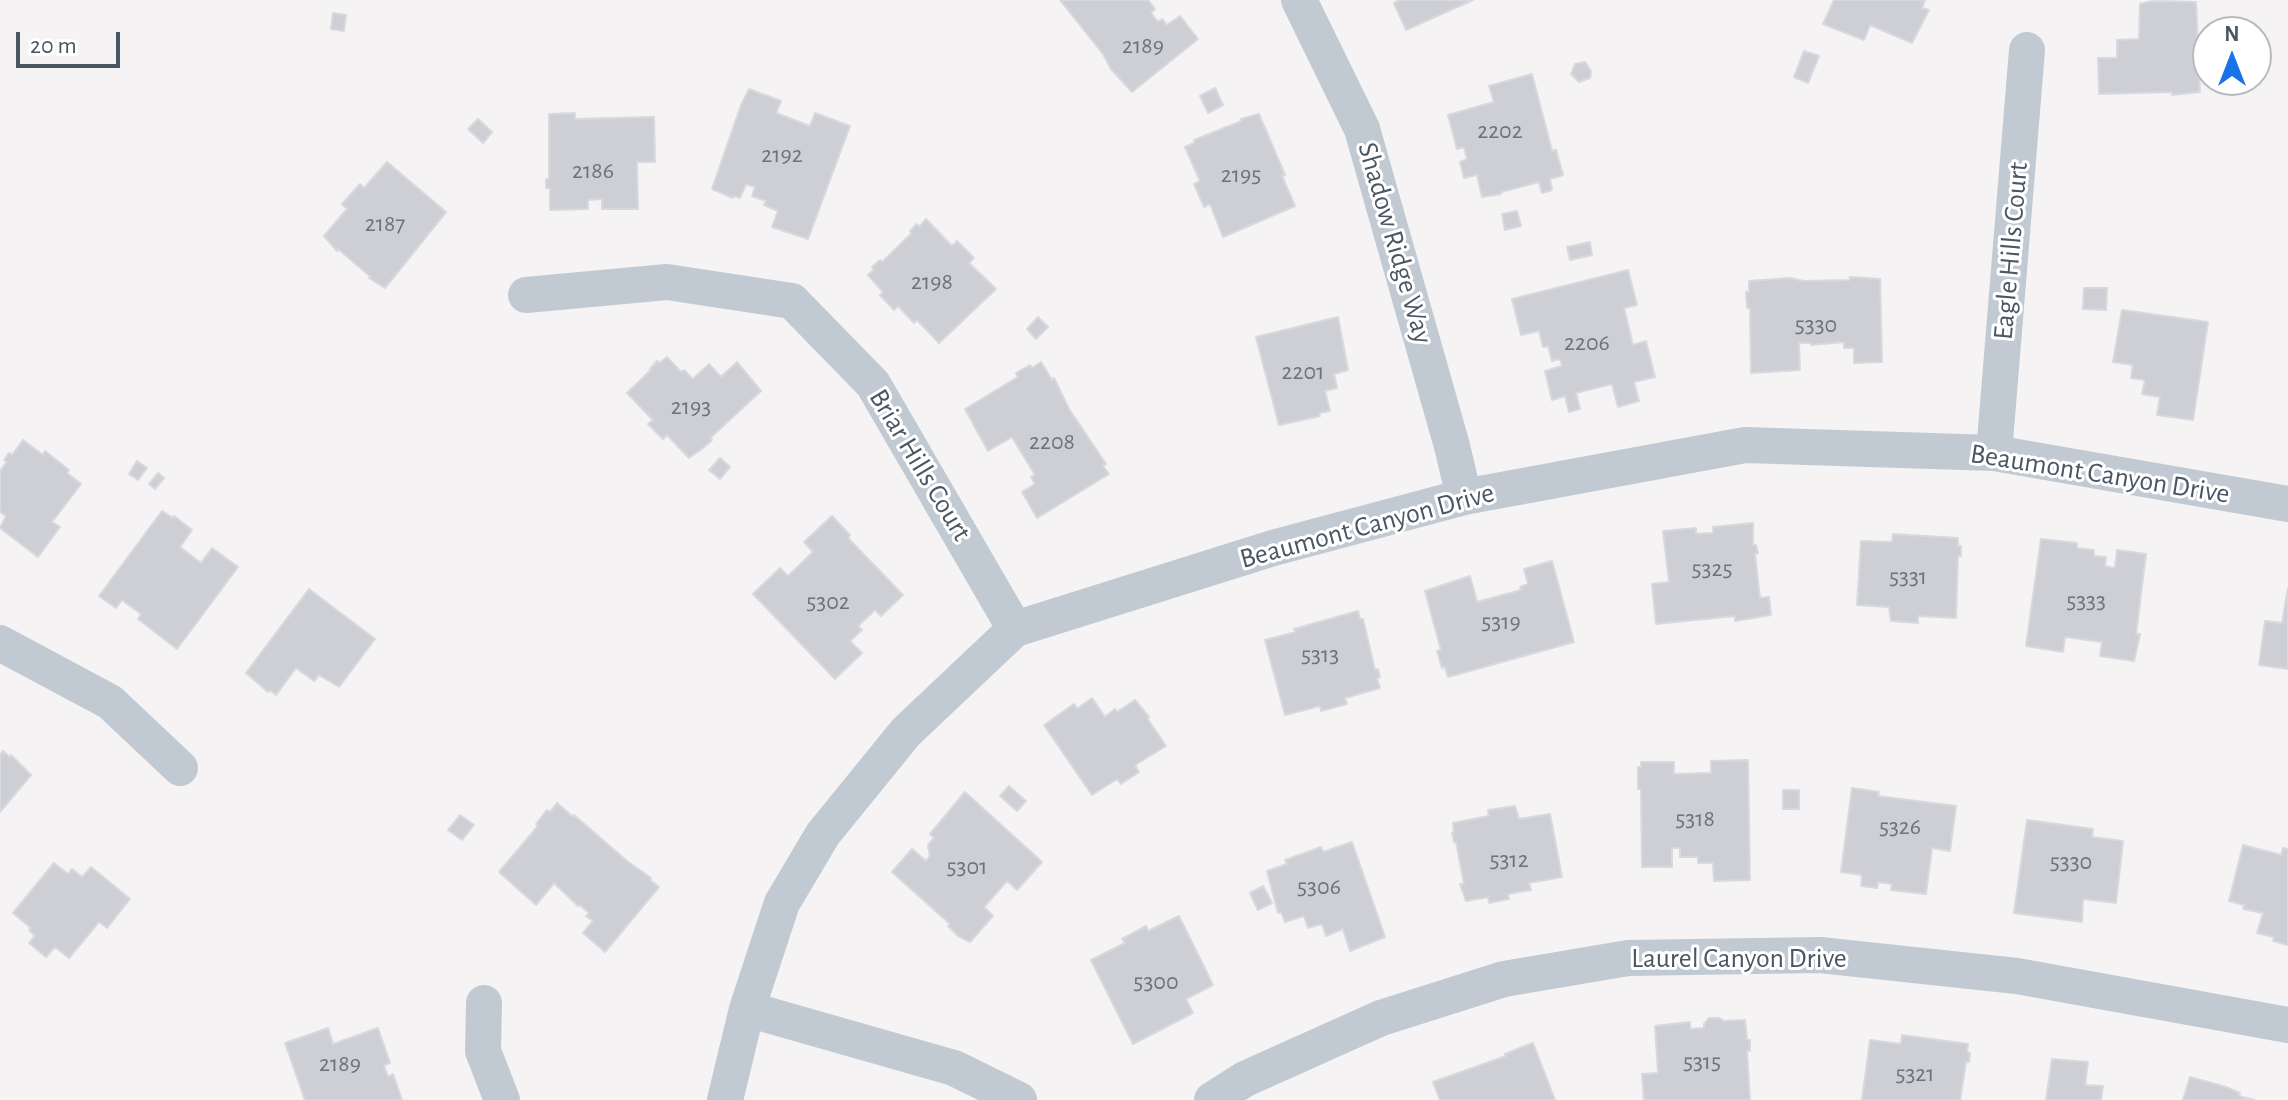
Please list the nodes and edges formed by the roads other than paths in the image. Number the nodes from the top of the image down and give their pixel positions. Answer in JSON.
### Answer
{"nodes":[{"id":1,"x":1299,"y":0,"type":"edge"},
{"id":2,"x":2027,"y":50,"type":"dead end"},
{"id":3,"x":526,"y":295,"type":"dead end"},
{"id":4,"x":1994,"y":453,"type":"junction"},
{"id":5,"x":1464,"y":497,"type":"junction"},
{"id":6,"x":2288,"y":504,"type":"edge"},
{"id":7,"x":1015,"y":629,"type":"junction"},
{"id":8,"x":0,"y":643,"type":"edge"},
{"id":9,"x":180,"y":768,"type":"dead end"},
{"id":10,"x":484,"y":1003,"type":"dead end"},
{"id":11,"x":747,"y":1009,"type":"junction"},
{"id":12,"x":2288,"y":1025,"type":"edge"},
{"id":13,"x":502,"y":1100,"type":"edge"},
{"id":14,"x":725,"y":1100,"type":"edge"},
{"id":15,"x":1019,"y":1100,"type":"edge"},
{"id":16,"x":1212,"y":1100,"type":"edge"}],
"edges":[{"from":1,"to":5,"type":"street","name":"Shadow Ridge Way"},
{"from":2,"to":4,"type":"street","name":"Eagle Hills Court"},
{"from":3,"to":7,"type":"street","name":"Briar Hills Court"},
{"from":4,"to":5,"type":"street","name":"Beaumont Canyon Drive"},
{"from":4,"to":6,"type":"street","name":"Beaumont Canyon Drive"},
{"from":5,"to":7,"type":"street","name":"Beaumont Canyon Drive"},
{"from":7,"to":11,"type":"street","name":"Beaumont Canyon Drive"},
{"from":8,"to":9,"type":"street"},
{"from":10,"to":13,"type":"street"},
{"from":11,"to":14,"type":"street","name":"Beaumont Canyon Drive"},
{"from":11,"to":15,"type":"street"},
{"from":12,"to":16,"type":"street","name":"Laurel Canyon Drive"}]}
